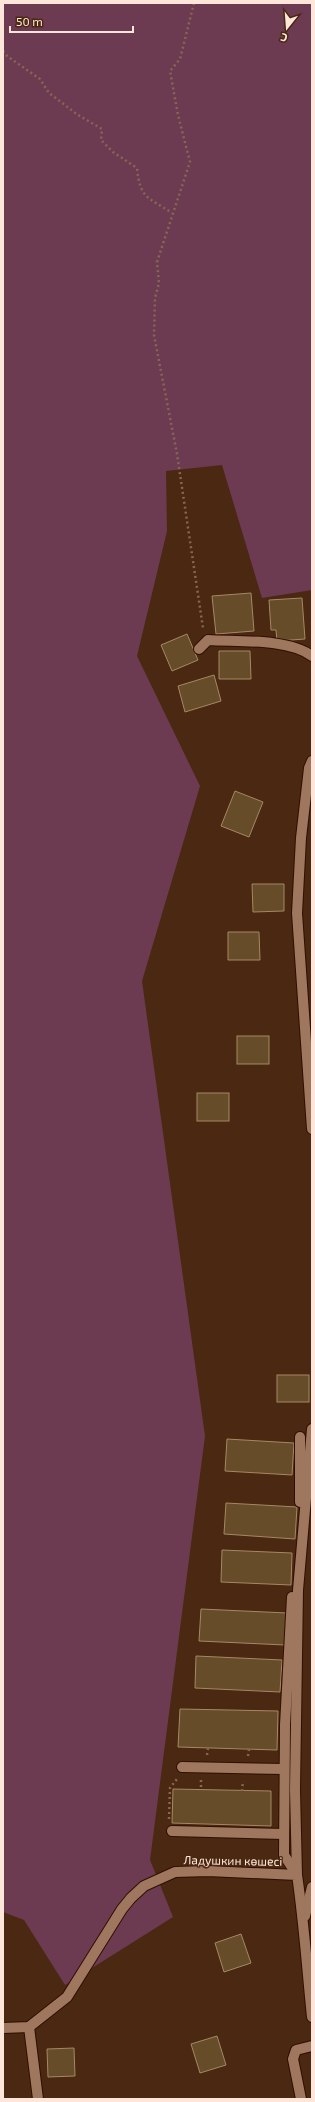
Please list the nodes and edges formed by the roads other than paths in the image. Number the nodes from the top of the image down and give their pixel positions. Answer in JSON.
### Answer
{"nodes":[{"id":1,"x":199,"y":649,"type":"dead end"},
{"id":2,"x":312,"y":656,"type":"edge"},
{"id":3,"x":312,"y":761,"type":"edge"},
{"id":4,"x":312,"y":1130,"type":"edge"},
{"id":5,"x":312,"y":1429,"type":"edge"},
{"id":6,"x":300,"y":1437,"type":"dead end"},
{"id":7,"x":182,"y":1767,"type":"road end"},
{"id":8,"x":284,"y":1769,"type":"junction"},
{"id":9,"x":172,"y":1831,"type":"road end"},
{"id":10,"x":284,"y":1834,"type":"junction"},
{"id":11,"x":297,"y":1875,"type":"junction"},
{"id":12,"x":312,"y":1887,"type":"edge"},
{"id":13,"x":304,"y":1921,"type":"junction"},
{"id":14,"x":312,"y":2017,"type":"edge"},
{"id":15,"x":29,"y":2027,"type":"junction"},
{"id":16,"x":3,"y":2028,"type":"edge"},
{"id":17,"x":312,"y":2046,"type":"edge"},
{"id":18,"x":38,"y":2099,"type":"edge"},
{"id":19,"x":301,"y":2099,"type":"edge"}],
"edges":[{"from":1,"to":2,"type":"street"},
{"from":3,"to":4,"type":"street"},
{"from":5,"to":11,"type":"street"},
{"from":6,"to":8,"type":"street"},
{"from":7,"to":8,"type":"street"},
{"from":8,"to":10,"type":"street"},
{"from":9,"to":10,"type":"street"},
{"from":10,"to":11,"type":"street"},
{"from":11,"to":13,"type":"street","name":"Ладушкин көшесі"},
{"from":11,"to":15,"type":"street","name":"Ладушкин көшесі"},
{"from":12,"to":13,"type":"street"},
{"from":13,"to":14,"type":"street","name":"Ладушкин көшесі"},
{"from":15,"to":16,"type":"street"},
{"from":15,"to":18,"type":"street"},
{"from":17,"to":19,"type":"street"}]}
